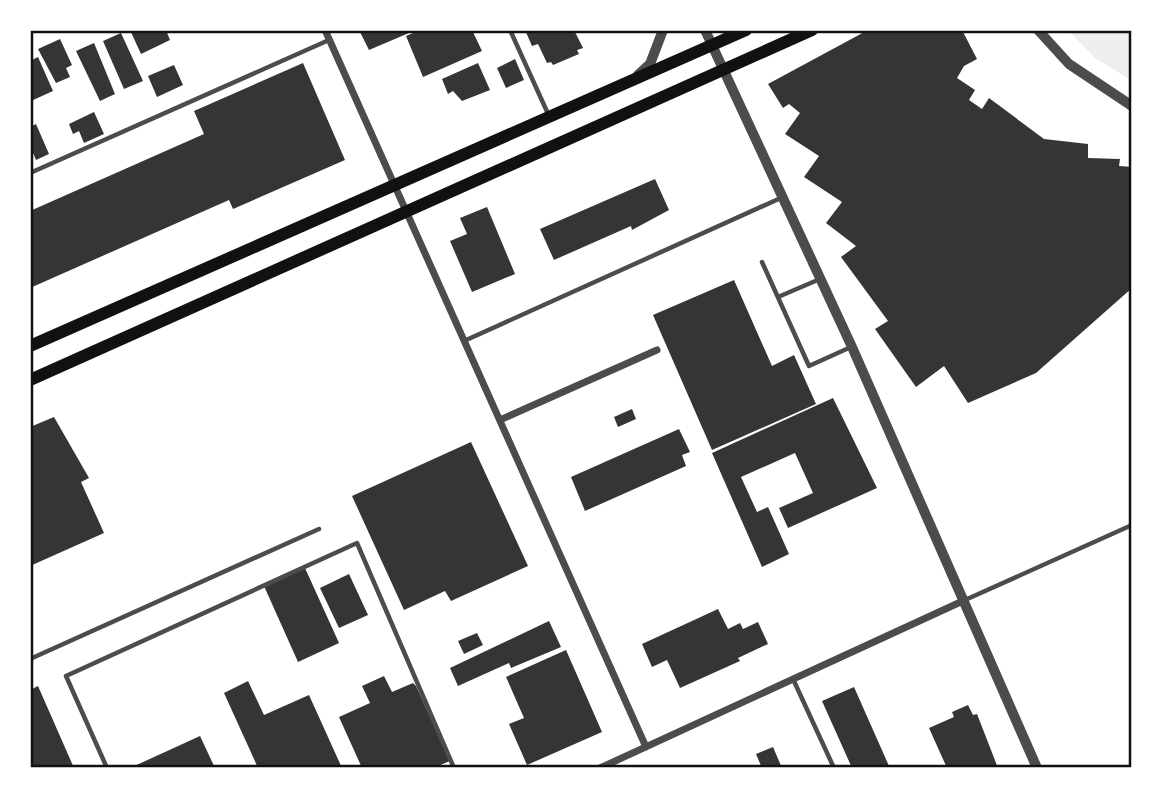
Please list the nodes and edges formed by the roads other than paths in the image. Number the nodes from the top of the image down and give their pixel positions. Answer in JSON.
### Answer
{"nodes":[{"id":1,"x":325,"y":30,"type":"edge"},
{"id":2,"x":510,"y":30,"type":"edge"},
{"id":3,"x":663,"y":30,"type":"edge"},
{"id":4,"x":705,"y":30,"type":"edge"},
{"id":5,"x":746,"y":30,"type":"edge"},
{"id":6,"x":812,"y":30,"type":"edge"},
{"id":7,"x":1038,"y":30,"type":"edge"},
{"id":8,"x":329,"y":40,"type":"junction"},
{"id":9,"x":712,"y":45,"type":"junction"},
{"id":10,"x":723,"y":71,"type":"junction"},
{"id":11,"x":633,"y":79,"type":"junction"},
{"id":12,"x":1132,"y":106,"type":"edge"},
{"id":13,"x":549,"y":117,"type":"junction"},
{"id":14,"x":30,"y":173,"type":"edge"},
{"id":15,"x":393,"y":185,"type":"junction"},
{"id":16,"x":783,"y":197,"type":"junction"},
{"id":17,"x":405,"y":212,"type":"junction"},
{"id":18,"x":762,"y":262,"type":"dead end"},
{"id":19,"x":821,"y":278,"type":"junction"},
{"id":20,"x":778,"y":297,"type":"junction"},
{"id":21,"x":464,"y":341,"type":"junction"},
{"id":22,"x":30,"y":346,"type":"edge"},
{"id":23,"x":852,"y":346,"type":"junction"},
{"id":24,"x":657,"y":350,"type":"dead end"},
{"id":25,"x":30,"y":380,"type":"edge"},
{"id":26,"x":500,"y":420,"type":"junction"},
{"id":27,"x":1132,"y":525,"type":"edge"},
{"id":28,"x":319,"y":529,"type":"dead end"},
{"id":29,"x":965,"y":600,"type":"junction"},
{"id":30,"x":30,"y":659,"type":"edge"},
{"id":31,"x":793,"y":679,"type":"junction"},
{"id":32,"x":646,"y":747,"type":"junction"},
{"id":33,"x":107,"y":768,"type":"edge"},
{"id":34,"x":454,"y":768,"type":"edge"},
{"id":35,"x":600,"y":768,"type":"edge"},
{"id":36,"x":834,"y":768,"type":"edge"},
{"id":37,"x":1037,"y":768,"type":"edge"}],
"edges":[{"from":1,"to":8,"type":"street"},
{"from":2,"to":13,"type":"lane"},
{"from":3,"to":11,"type":"street"},
{"from":4,"to":9,"type":"street"},
{"from":5,"to":9,"type":"main road"},
{"from":6,"to":10,"type":"main road"},
{"from":7,"to":12,"type":"street"},
{"from":8,"to":14,"type":"lane"},
{"from":8,"to":15,"type":"street"},
{"from":9,"to":10,"type":"street"},
{"from":9,"to":11,"type":"main road"},
{"from":10,"to":16,"type":"street"},
{"from":10,"to":17,"type":"main road"},
{"from":11,"to":13,"type":"main road"},
{"from":13,"to":15,"type":"main road"},
{"from":15,"to":17,"type":"street"},
{"from":15,"to":22,"type":"main road"},
{"from":16,"to":19,"type":"street"},
{"from":16,"to":21,"type":"lane"},
{"from":17,"to":21,"type":"street"},
{"from":17,"to":25,"type":"main road"},
{"from":18,"to":20,"type":"lane"},
{"from":19,"to":20,"type":"lane"},
{"from":19,"to":23,"type":"street"},
{"from":20,"to":23,"type":"lane"},
{"from":21,"to":26,"type":"street"},
{"from":23,"to":29,"type":"street"},
{"from":24,"to":26,"type":"street"},
{"from":26,"to":32,"type":"street"},
{"from":27,"to":29,"type":"lane"},
{"from":28,"to":30,"type":"lane"},
{"from":29,"to":31,"type":"street"},
{"from":29,"to":37,"type":"street"},
{"from":31,"to":32,"type":"street"},
{"from":31,"to":36,"type":"lane"},
{"from":32,"to":35,"type":"street"},
{"from":33,"to":34,"type":"lane"}]}
